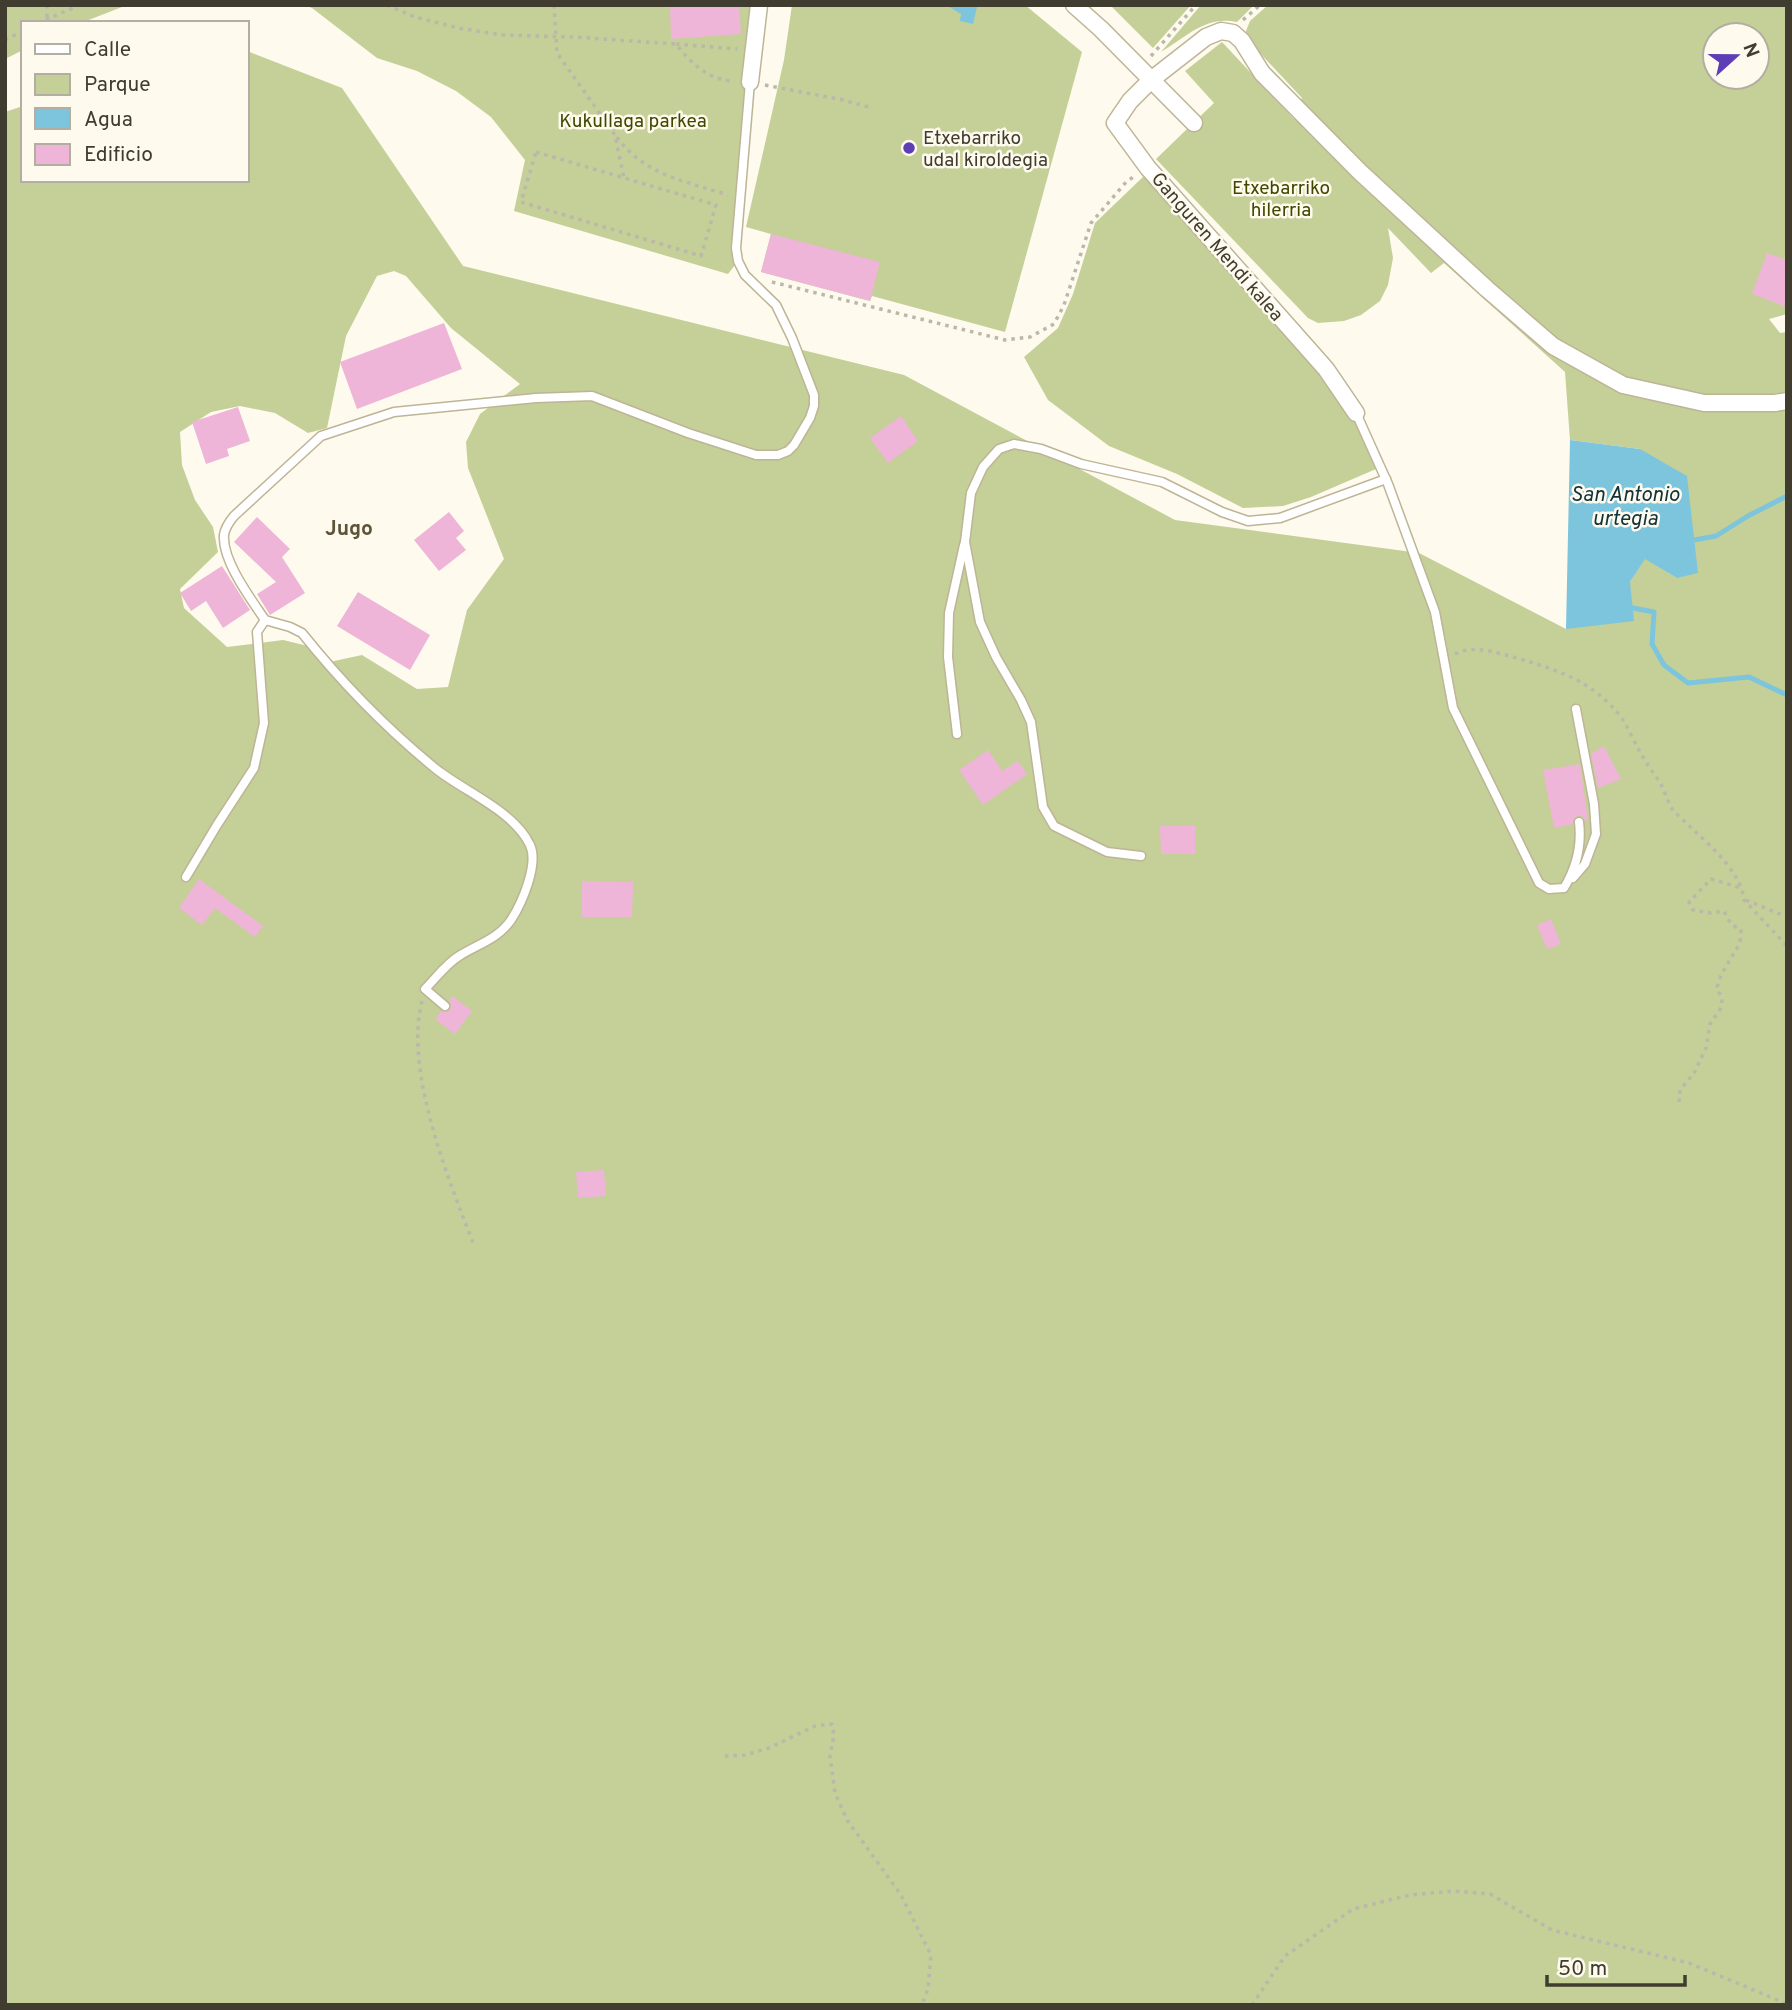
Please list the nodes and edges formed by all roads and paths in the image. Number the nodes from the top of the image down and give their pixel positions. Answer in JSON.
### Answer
{"nodes":[{"id":1,"x":47,"y":5,"type":"edge"},
{"id":2,"x":80,"y":5,"type":"edge"},
{"id":3,"x":554,"y":5,"type":"edge"},
{"id":4,"x":759,"y":5,"type":"edge"},
{"id":5,"x":1074,"y":5,"type":"edge"},
{"id":6,"x":1196,"y":5,"type":"edge"},
{"id":7,"x":1260,"y":5,"type":"edge"},
{"id":8,"x":388,"y":6,"type":"edge"},
{"id":9,"x":47,"y":18,"type":"junction"},
{"id":10,"x":42,"y":21,"type":"edge"},
{"id":11,"x":21,"y":32,"type":"edge"},
{"id":12,"x":1233,"y":33,"type":"junction"},
{"id":13,"x":555,"y":37,"type":"junction"},
{"id":14,"x":5,"y":40,"type":"edge"},
{"id":15,"x":676,"y":44,"type":"junction"},
{"id":16,"x":753,"y":49,"type":"junction"},
{"id":17,"x":1139,"y":67,"type":"junction"},
{"id":18,"x":1152,"y":80,"type":"junction"},
{"id":19,"x":750,"y":82,"type":"junction"},
{"id":20,"x":873,"y":108,"type":"dead end"},
{"id":21,"x":1194,"y":122,"type":"dead end"},
{"id":22,"x":615,"y":135,"type":"junction"},
{"id":23,"x":1149,"y":168,"type":"junction"},
{"id":24,"x":624,"y":178,"type":"junction"},
{"id":25,"x":741,"y":199,"type":"junction"},
{"id":26,"x":745,"y":275,"type":"junction"},
{"id":27,"x":1787,"y":401,"type":"edge"},
{"id":28,"x":1356,"y":413,"type":"joint"},
{"id":29,"x":1386,"y":479,"type":"junction"},
{"id":30,"x":965,"y":542,"type":"junction"},
{"id":31,"x":265,"y":620,"type":"junction"},
{"id":32,"x":1469,"y":650,"type":"dead end"},
{"id":33,"x":1576,"y":709,"type":"dead end"},
{"id":34,"x":957,"y":734,"type":"dead end"},
{"id":35,"x":1579,"y":822,"type":"dead end"},
{"id":36,"x":1140,"y":856,"type":"dead end"},
{"id":37,"x":186,"y":877,"type":"dead end"},
{"id":38,"x":1564,"y":888,"type":"junction"},
{"id":39,"x":1743,"y":889,"type":"junction"},
{"id":40,"x":1744,"y":900,"type":"junction"},
{"id":41,"x":1787,"y":917,"type":"edge"},
{"id":42,"x":1787,"y":946,"type":"edge"},
{"id":43,"x":425,"y":989,"type":"junction"},
{"id":44,"x":445,"y":1006,"type":"dead end"},
{"id":45,"x":1679,"y":1102,"type":"dead end"},
{"id":46,"x":474,"y":1245,"type":"dead end"},
{"id":47,"x":725,"y":1756,"type":"dead end"},
{"id":48,"x":1787,"y":2004,"type":"edge"},
{"id":49,"x":922,"y":2005,"type":"edge"},
{"id":50,"x":1252,"y":2005,"type":"edge"}],
"edges":[{"from":1,"to":9,"type":"path"},
{"from":2,"to":9,"type":"path"},
{"from":3,"to":13,"type":"path"},
{"from":4,"to":16,"type":"street"},
{"from":5,"to":17,"type":"street"},
{"from":6,"to":17,"type":"path"},
{"from":7,"to":12,"type":"path"},
{"from":8,"to":13,"type":"path"},
{"from":9,"to":10,"type":"path"},
{"from":11,"to":14,"type":"path"},
{"from":12,"to":18,"type":"street"},
{"from":12,"to":27,"type":"street"},
{"from":13,"to":15,"type":"path"},
{"from":13,"to":22,"type":"path"},
{"from":15,"to":16,"type":"path"},
{"from":15,"to":19,"type":"path"},
{"from":16,"to":19,"type":"street"},
{"from":17,"to":18,"type":"street"},
{"from":18,"to":21,"type":"street"},
{"from":18,"to":23,"type":"street","name":"Ganguren Mendi kalea"},
{"from":19,"to":20,"type":"path"},
{"from":19,"to":25,"type":"lane"},
{"from":22,"to":24,"type":"path"},
{"from":22,"to":25,"type":"path"},
{"from":23,"to":26,"type":"path"},
{"from":23,"to":28,"type":"street","name":"Ganguren Mendi kalea"},
{"from":24,"to":24,"type":"path"},
{"from":25,"to":26,"type":"lane"},
{"from":26,"to":31,"type":"lane"},
{"from":28,"to":29,"type":"lane"},
{"from":29,"to":30,"type":"lane"},
{"from":29,"to":38,"type":"lane"},
{"from":30,"to":34,"type":"lane"},
{"from":30,"to":36,"type":"lane"},
{"from":31,"to":37,"type":"lane"},
{"from":31,"to":43,"type":"lane"},
{"from":32,"to":39,"type":"path"},
{"from":33,"to":38,"type":"lane"},
{"from":35,"to":38,"type":"lane"},
{"from":39,"to":40,"type":"path"},
{"from":39,"to":45,"type":"path"},
{"from":40,"to":41,"type":"path"},
{"from":40,"to":42,"type":"path"},
{"from":43,"to":44,"type":"lane"},
{"from":43,"to":46,"type":"path"},
{"from":47,"to":49,"type":"path"},
{"from":48,"to":50,"type":"path"}]}
